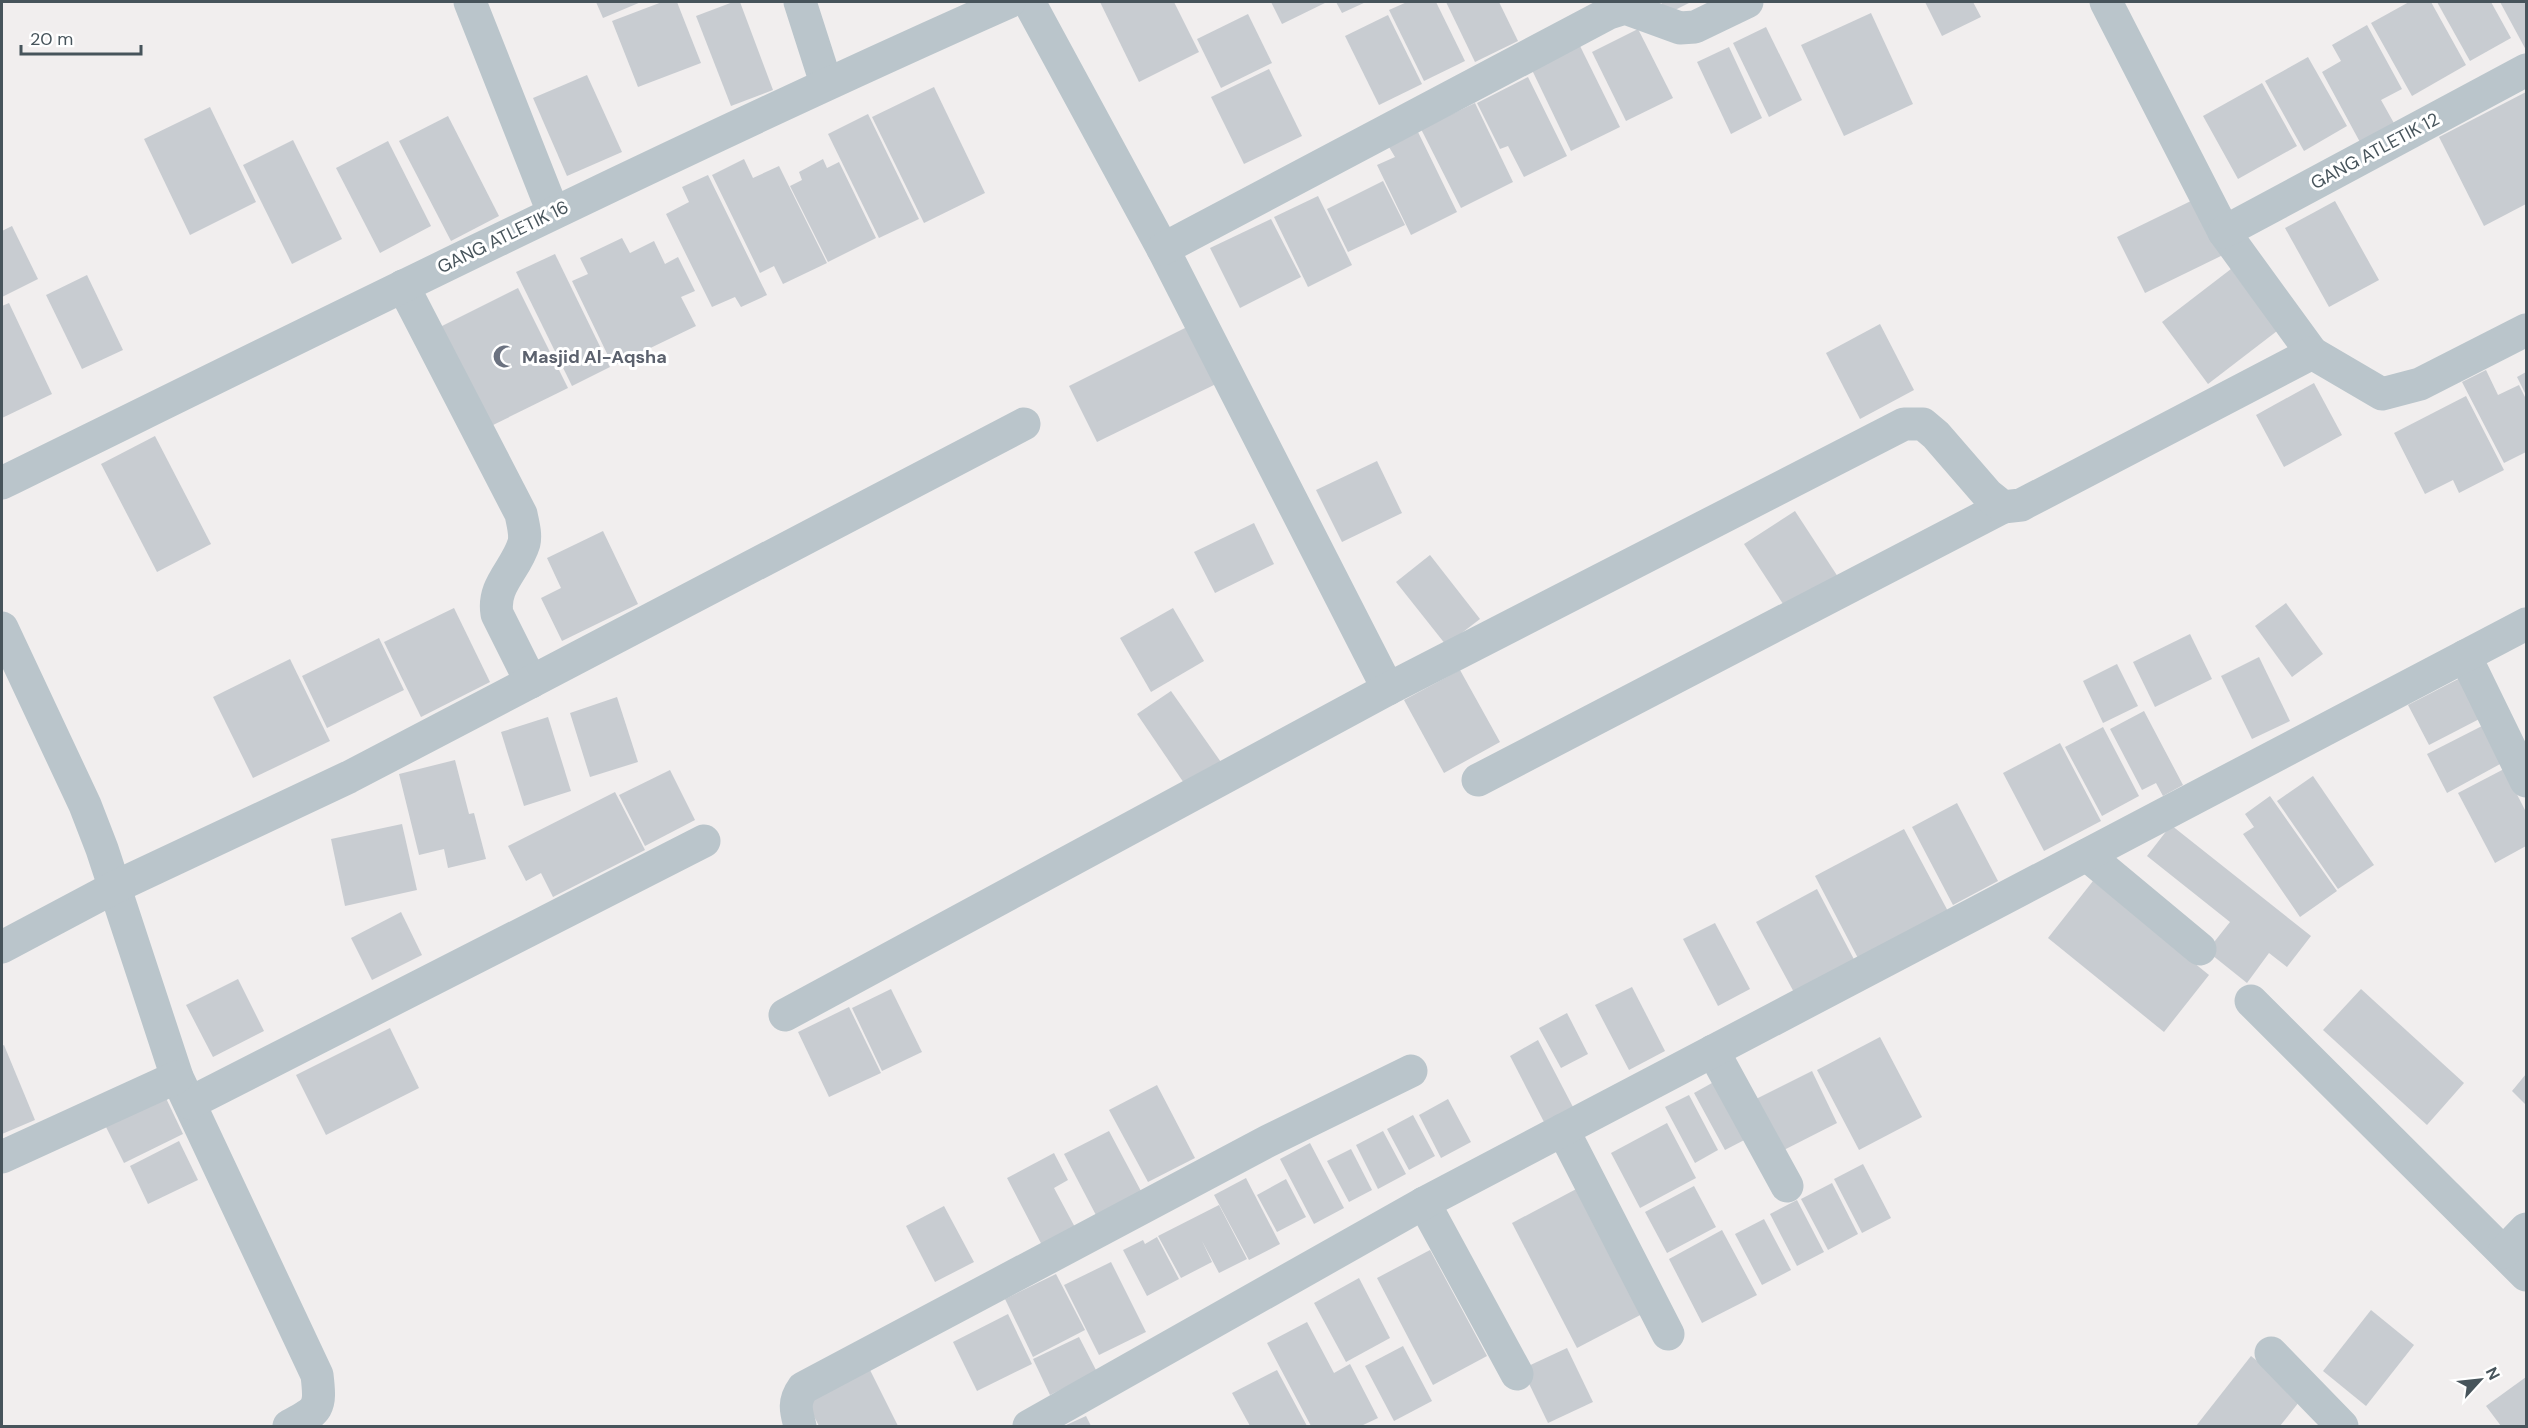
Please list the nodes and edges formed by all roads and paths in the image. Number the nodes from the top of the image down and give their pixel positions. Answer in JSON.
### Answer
{"nodes":[{"id":1,"x":470,"y":2,"type":"edge"},
{"id":2,"x":800,"y":2,"type":"edge"},
{"id":3,"x":1009,"y":2,"type":"edge"},
{"id":4,"x":1029,"y":2,"type":"edge"},
{"id":5,"x":1747,"y":2,"type":"edge"},
{"id":6,"x":2106,"y":2,"type":"edge"},
{"id":7,"x":2526,"y":70,"type":"edge"},
{"id":8,"x":826,"y":83,"type":"junction"},
{"id":9,"x":554,"y":212,"type":"junction"},
{"id":10,"x":2224,"y":232,"type":"junction"},
{"id":11,"x":1163,"y":249,"type":"junction"},
{"id":12,"x":403,"y":286,"type":"junction"},
{"id":13,"x":2526,"y":330,"type":"edge"},
{"id":14,"x":2312,"y":353,"type":"junction"},
{"id":15,"x":1024,"y":424,"type":"dead end"},
{"id":16,"x":2,"y":483,"type":"edge"},
{"id":17,"x":2003,"y":507,"type":"junction"},
{"id":18,"x":2526,"y":624,"type":"edge"},
{"id":19,"x":2,"y":628,"type":"edge"},
{"id":20,"x":2465,"y":656,"type":"junction"},
{"id":21,"x":531,"y":682,"type":"junction"},
{"id":22,"x":1388,"y":689,"type":"junction"},
{"id":23,"x":1478,"y":780,"type":"dead end"},
{"id":24,"x":2526,"y":781,"type":"edge"},
{"id":25,"x":704,"y":841,"type":"dead end"},
{"id":26,"x":2087,"y":855,"type":"junction"},
{"id":27,"x":115,"y":887,"type":"junction"},
{"id":28,"x":2,"y":947,"type":"edge"},
{"id":29,"x":2200,"y":949,"type":"dead end"},
{"id":30,"x":2251,"y":1002,"type":"dead end"},
{"id":31,"x":785,"y":1015,"type":"dead end"},
{"id":32,"x":1713,"y":1051,"type":"junction"},
{"id":33,"x":1411,"y":1071,"type":"dead end"},
{"id":34,"x":183,"y":1090,"type":"junction"},
{"id":35,"x":1563,"y":1130,"type":"junction"},
{"id":36,"x":2,"y":1157,"type":"edge"},
{"id":37,"x":1787,"y":1186,"type":"dead end"},
{"id":38,"x":1424,"y":1203,"type":"junction"},
{"id":39,"x":2515,"y":1241,"type":"edge"},
{"id":40,"x":2526,"y":1275,"type":"edge"},
{"id":41,"x":1668,"y":1334,"type":"dead end"},
{"id":42,"x":2271,"y":1353,"type":"dead end"},
{"id":43,"x":1517,"y":1374,"type":"dead end"},
{"id":44,"x":289,"y":1426,"type":"edge"},
{"id":45,"x":800,"y":1426,"type":"edge"},
{"id":46,"x":1029,"y":1426,"type":"edge"},
{"id":47,"x":2342,"y":1426,"type":"edge"}],
"edges":[{"from":1,"to":9,"type":"street"},
{"from":2,"to":8,"type":"street"},
{"from":3,"to":8,"type":"street","name":"GANG ATLETIK 16"},
{"from":4,"to":11,"type":"street"},
{"from":5,"to":11,"type":"street"},
{"from":6,"to":10,"type":"street"},
{"from":7,"to":10,"type":"street","name":"GANG ATLETIK 12"},
{"from":8,"to":9,"type":"street","name":"GANG ATLETIK 16"},
{"from":9,"to":12,"type":"street","name":"GANG ATLETIK 16"},
{"from":10,"to":14,"type":"street"},
{"from":11,"to":22,"type":"street"},
{"from":12,"to":16,"type":"street","name":"GANG ATLETIK 16"},
{"from":12,"to":21,"type":"street"},
{"from":13,"to":14,"type":"street"},
{"from":14,"to":17,"type":"street"},
{"from":15,"to":21,"type":"street"},
{"from":17,"to":22,"type":"street"},
{"from":17,"to":23,"type":"street"},
{"from":18,"to":20,"type":"street"},
{"from":19,"to":27,"type":"street"},
{"from":20,"to":24,"type":"street"},
{"from":20,"to":26,"type":"street"},
{"from":21,"to":27,"type":"street"},
{"from":22,"to":31,"type":"street"},
{"from":25,"to":34,"type":"street"},
{"from":26,"to":29,"type":"street"},
{"from":26,"to":32,"type":"street"},
{"from":27,"to":28,"type":"street"},
{"from":27,"to":34,"type":"street"},
{"from":30,"to":39,"type":"street"},
{"from":32,"to":35,"type":"street"},
{"from":32,"to":37,"type":"street"},
{"from":33,"to":45,"type":"street"},
{"from":34,"to":36,"type":"street"},
{"from":34,"to":44,"type":"street"},
{"from":35,"to":38,"type":"street"},
{"from":35,"to":41,"type":"street"},
{"from":38,"to":43,"type":"street"},
{"from":38,"to":46,"type":"street"},
{"from":39,"to":40,"type":"street"},
{"from":42,"to":47,"type":"street"}]}
